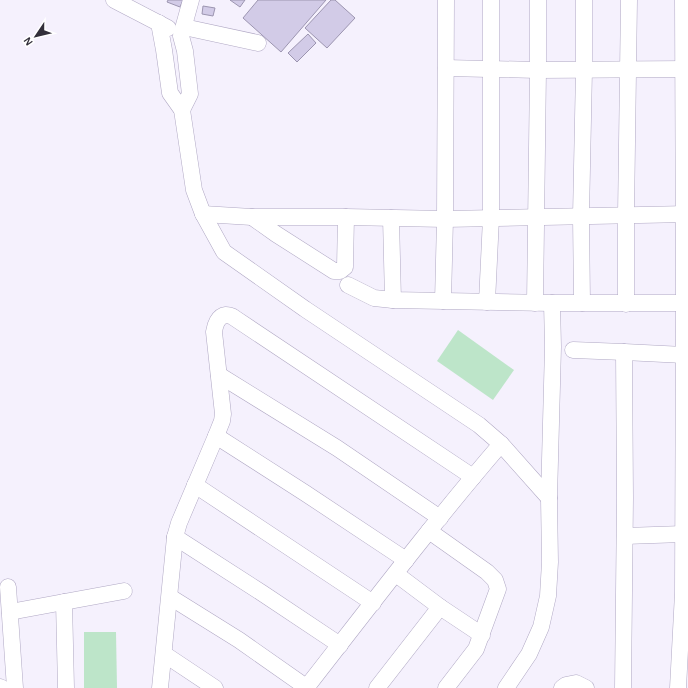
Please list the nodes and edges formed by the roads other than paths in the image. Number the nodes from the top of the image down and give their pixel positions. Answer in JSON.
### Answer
{"nodes":[{"id":1,"x":190,"y":0,"type":"edge"},
{"id":2,"x":446,"y":0,"type":"edge"},
{"id":3,"x":491,"y":0,"type":"edge"},
{"id":4,"x":538,"y":0,"type":"edge"},
{"id":5,"x":584,"y":0,"type":"edge"},
{"id":6,"x":629,"y":0,"type":"edge"},
{"id":7,"x":683,"y":0,"type":"edge"},
{"id":8,"x":117,"y":1,"type":"edge"},
{"id":9,"x":159,"y":23,"type":"junction"},
{"id":10,"x":182,"y":32,"type":"junction"},
{"id":11,"x":258,"y":43,"type":"dead end"},
{"id":12,"x":446,"y":68,"type":"junction"},
{"id":13,"x":492,"y":69,"type":"junction"},
{"id":14,"x":628,"y":69,"type":"junction"},
{"id":15,"x":686,"y":69,"type":"edge"},
{"id":16,"x":538,"y":70,"type":"junction"},
{"id":17,"x":584,"y":70,"type":"junction"},
{"id":18,"x":182,"y":110,"type":"junction"},
{"id":19,"x":202,"y":214,"type":"junction"},
{"id":20,"x":686,"y":214,"type":"edge"},
{"id":21,"x":626,"y":215,"type":"junction"},
{"id":22,"x":581,"y":216,"type":"junction"},
{"id":23,"x":252,"y":217,"type":"junction"},
{"id":24,"x":346,"y":217,"type":"junction"},
{"id":25,"x":536,"y":217,"type":"junction"},
{"id":26,"x":391,"y":218,"type":"junction"},
{"id":27,"x":491,"y":218,"type":"junction"},
{"id":28,"x":445,"y":219,"type":"junction"},
{"id":29,"x":348,"y":286,"type":"dead end"},
{"id":30,"x":393,"y":300,"type":"junction"},
{"id":31,"x":443,"y":301,"type":"junction"},
{"id":32,"x":487,"y":302,"type":"junction"},
{"id":33,"x":535,"y":303,"type":"junction"},
{"id":34,"x":552,"y":303,"type":"junction"},
{"id":35,"x":582,"y":303,"type":"junction"},
{"id":36,"x":626,"y":304,"type":"junction"},
{"id":37,"x":686,"y":304,"type":"edge"},
{"id":38,"x":574,"y":350,"type":"dead end"},
{"id":39,"x":624,"y":352,"type":"junction"},
{"id":40,"x":684,"y":355,"type":"junction"},
{"id":41,"x":219,"y":375,"type":"junction"},
{"id":42,"x":216,"y":436,"type":"junction"},
{"id":43,"x":501,"y":444,"type":"junction"},
{"id":44,"x":686,"y":449,"type":"edge"},
{"id":45,"x":473,"y":477,"type":"junction"},
{"id":46,"x":195,"y":485,"type":"junction"},
{"id":47,"x":549,"y":498,"type":"junction"},
{"id":48,"x":440,"y":518,"type":"junction"},
{"id":49,"x":429,"y":531,"type":"junction"},
{"id":50,"x":683,"y":534,"type":"junction"},
{"id":51,"x":625,"y":536,"type":"junction"},
{"id":52,"x":175,"y":537,"type":"junction"},
{"id":53,"x":406,"y":560,"type":"junction"},
{"id":54,"x":396,"y":574,"type":"junction"},
{"id":55,"x":8,"y":587,"type":"dead end"},
{"id":56,"x":124,"y":590,"type":"dead end"},
{"id":57,"x":685,"y":593,"type":"edge"},
{"id":58,"x":170,"y":597,"type":"junction"},
{"id":59,"x":64,"y":602,"type":"junction"},
{"id":60,"x":373,"y":603,"type":"junction"},
{"id":61,"x":440,"y":607,"type":"junction"},
{"id":62,"x":10,"y":612,"type":"junction"},
{"id":63,"x":482,"y":635,"type":"junction"},
{"id":64,"x":340,"y":645,"type":"junction"},
{"id":65,"x":164,"y":654,"type":"junction"},
{"id":66,"x":14,"y":688,"type":"edge"},
{"id":67,"x":66,"y":688,"type":"edge"},
{"id":68,"x":160,"y":688,"type":"edge"},
{"id":69,"x":215,"y":688,"type":"edge"},
{"id":70,"x":306,"y":688,"type":"edge"},
{"id":71,"x":377,"y":688,"type":"edge"},
{"id":72,"x":446,"y":688,"type":"edge"},
{"id":73,"x":506,"y":688,"type":"edge"},
{"id":74,"x":562,"y":688,"type":"edge"},
{"id":75,"x":586,"y":688,"type":"edge"},
{"id":76,"x":623,"y":688,"type":"edge"},
{"id":77,"x":678,"y":688,"type":"edge"}],
"edges":[{"from":1,"to":10,"type":"street"},
{"from":2,"to":12,"type":"street"},
{"from":3,"to":13,"type":"street"},
{"from":4,"to":16,"type":"street"},
{"from":5,"to":17,"type":"street"},
{"from":6,"to":14,"type":"street"},
{"from":7,"to":15,"type":"street"},
{"from":8,"to":9,"type":"street"},
{"from":9,"to":10,"type":"street"},
{"from":9,"to":18,"type":"street"},
{"from":10,"to":11,"type":"street"},
{"from":10,"to":18,"type":"street"},
{"from":12,"to":13,"type":"street"},
{"from":12,"to":28,"type":"street"},
{"from":13,"to":16,"type":"street"},
{"from":13,"to":27,"type":"street"},
{"from":14,"to":15,"type":"street"},
{"from":14,"to":17,"type":"street"},
{"from":14,"to":21,"type":"street"},
{"from":15,"to":20,"type":"street"},
{"from":16,"to":17,"type":"street"},
{"from":16,"to":25,"type":"street"},
{"from":17,"to":22,"type":"street"},
{"from":18,"to":19,"type":"street"},
{"from":19,"to":23,"type":"street"},
{"from":19,"to":43,"type":"street"},
{"from":20,"to":21,"type":"street"},
{"from":20,"to":37,"type":"street"},
{"from":21,"to":22,"type":"street"},
{"from":21,"to":36,"type":"street"},
{"from":22,"to":25,"type":"street"},
{"from":22,"to":35,"type":"street"},
{"from":23,"to":24,"type":"street"},
{"from":23,"to":24,"type":"street"},
{"from":24,"to":26,"type":"street"},
{"from":25,"to":27,"type":"street"},
{"from":25,"to":33,"type":"street"},
{"from":26,"to":28,"type":"street"},
{"from":26,"to":30,"type":"street"},
{"from":27,"to":28,"type":"street"},
{"from":27,"to":32,"type":"street"},
{"from":28,"to":31,"type":"street"},
{"from":29,"to":30,"type":"street"},
{"from":30,"to":31,"type":"street"},
{"from":31,"to":32,"type":"street"},
{"from":32,"to":33,"type":"street"},
{"from":33,"to":34,"type":"street"},
{"from":34,"to":35,"type":"street"},
{"from":34,"to":47,"type":"street"},
{"from":35,"to":36,"type":"street"},
{"from":36,"to":37,"type":"street"},
{"from":37,"to":40,"type":"street"},
{"from":38,"to":39,"type":"street"},
{"from":39,"to":40,"type":"street"},
{"from":39,"to":51,"type":"street"},
{"from":40,"to":44,"type":"street"},
{"from":41,"to":42,"type":"street"},
{"from":41,"to":45,"type":"street"},
{"from":41,"to":48,"type":"street"},
{"from":42,"to":46,"type":"street"},
{"from":42,"to":53,"type":"street"},
{"from":43,"to":45,"type":"street"},
{"from":43,"to":47,"type":"street"},
{"from":44,"to":50,"type":"street"},
{"from":45,"to":48,"type":"street"},
{"from":46,"to":52,"type":"street"},
{"from":46,"to":60,"type":"street"},
{"from":47,"to":73,"type":"street"},
{"from":48,"to":49,"type":"street"},
{"from":49,"to":53,"type":"street"},
{"from":49,"to":63,"type":"street"},
{"from":50,"to":51,"type":"street"},
{"from":50,"to":57,"type":"street"},
{"from":51,"to":76,"type":"street"},
{"from":52,"to":58,"type":"street"},
{"from":52,"to":64,"type":"street"},
{"from":53,"to":54,"type":"street"},
{"from":54,"to":60,"type":"street"},
{"from":54,"to":61,"type":"street"},
{"from":55,"to":62,"type":"street"},
{"from":56,"to":59,"type":"street"},
{"from":57,"to":77,"type":"street"},
{"from":58,"to":65,"type":"street"},
{"from":58,"to":70,"type":"street"},
{"from":59,"to":62,"type":"street"},
{"from":59,"to":67,"type":"street"},
{"from":60,"to":64,"type":"street"},
{"from":61,"to":63,"type":"street"},
{"from":61,"to":71,"type":"street"},
{"from":62,"to":66,"type":"street"},
{"from":63,"to":72,"type":"street"},
{"from":64,"to":70,"type":"street"},
{"from":65,"to":68,"type":"street"},
{"from":65,"to":69,"type":"street"},
{"from":74,"to":75,"type":"street"}]}
